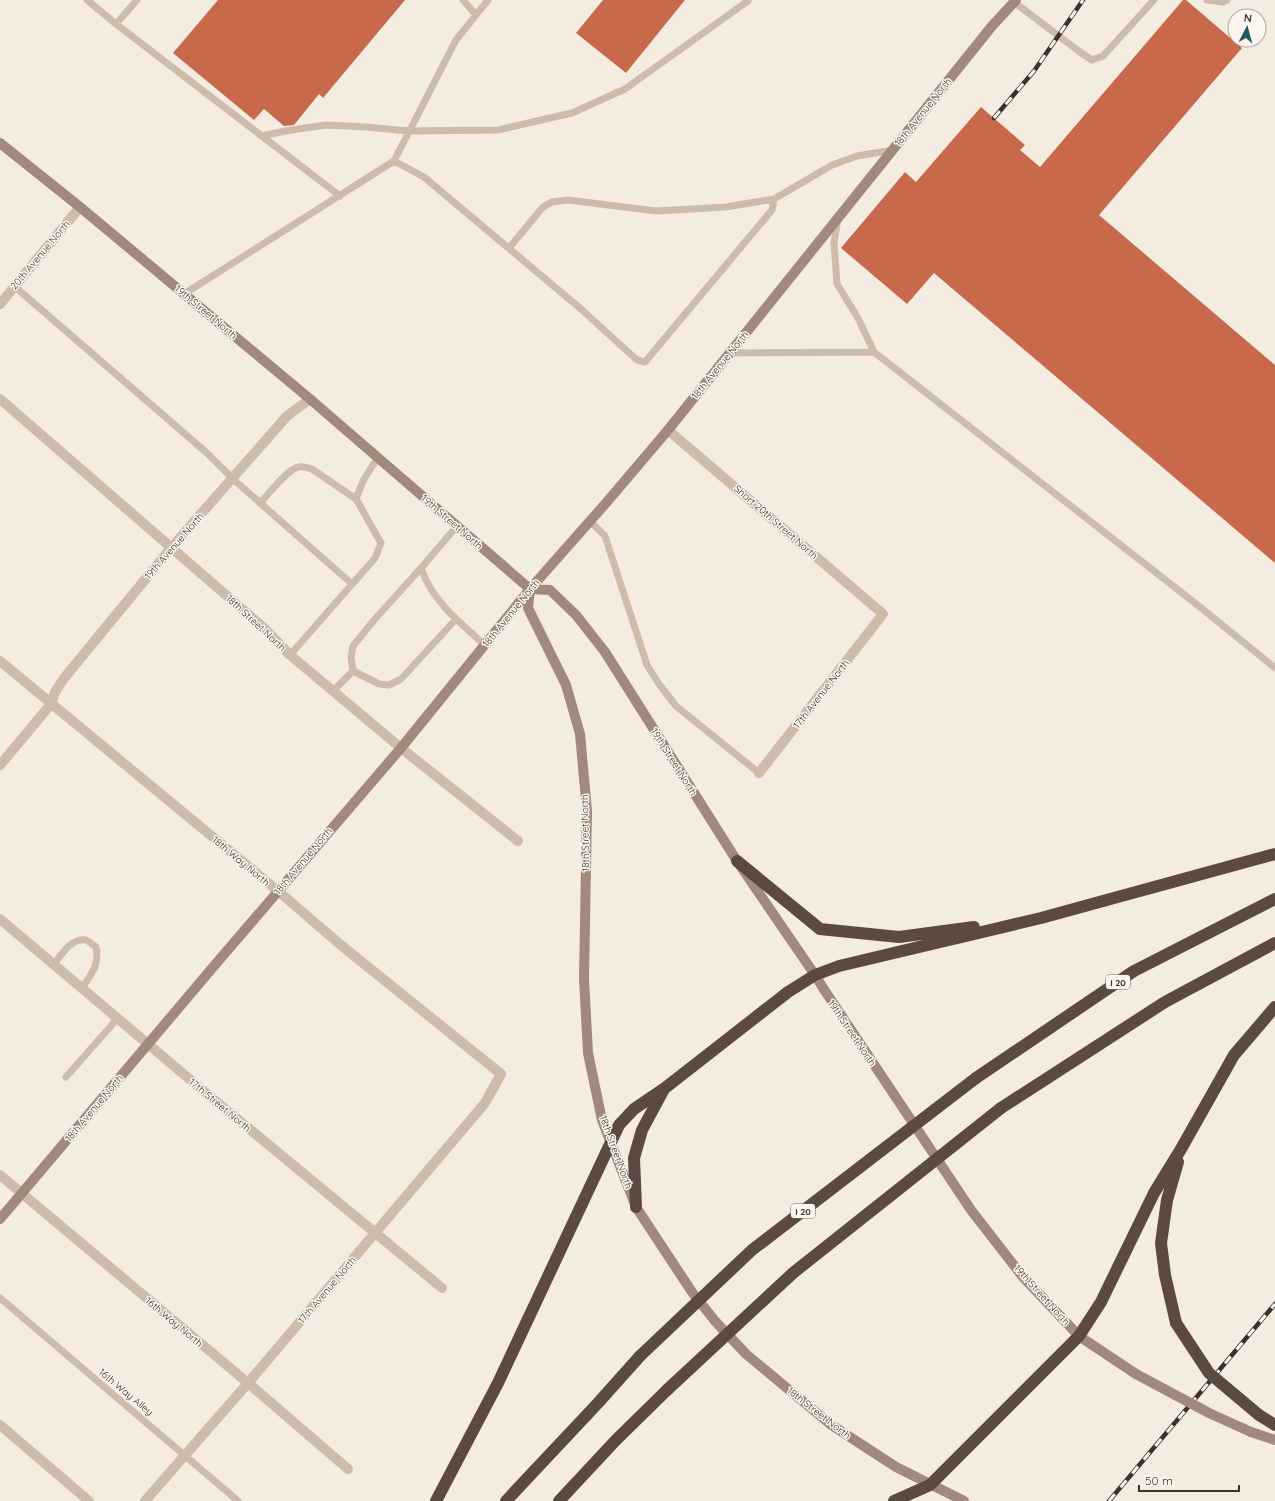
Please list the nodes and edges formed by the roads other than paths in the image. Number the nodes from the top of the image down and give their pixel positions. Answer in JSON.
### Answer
{"nodes":[{"id":1,"x":87,"y":0,"type":"edge"},
{"id":2,"x":137,"y":0,"type":"edge"},
{"id":3,"x":463,"y":0,"type":"edge"},
{"id":4,"x":488,"y":0,"type":"edge"},
{"id":5,"x":748,"y":0,"type":"edge"},
{"id":6,"x":1154,"y":0,"type":"edge"},
{"id":7,"x":1206,"y":0,"type":"edge"},
{"id":8,"x":1227,"y":0,"type":"edge"},
{"id":9,"x":1015,"y":1,"type":"edge"},
{"id":10,"x":476,"y":15,"type":"junction"},
{"id":11,"x":116,"y":24,"type":"junction"},
{"id":12,"x":410,"y":131,"type":"junction"},
{"id":13,"x":262,"y":136,"type":"junction"},
{"id":14,"x":0,"y":143,"type":"edge"},
{"id":15,"x":893,"y":150,"type":"junction"},
{"id":16,"x":394,"y":162,"type":"junction"},
{"id":17,"x":340,"y":196,"type":"junction"},
{"id":18,"x":774,"y":198,"type":"junction"},
{"id":19,"x":80,"y":207,"type":"junction"},
{"id":20,"x":838,"y":218,"type":"junction"},
{"id":21,"x":509,"y":248,"type":"junction"},
{"id":22,"x":14,"y":286,"type":"junction"},
{"id":23,"x":184,"y":294,"type":"junction"},
{"id":24,"x":0,"y":304,"type":"edge"},
{"id":25,"x":874,"y":352,"type":"junction"},
{"id":26,"x":730,"y":353,"type":"junction"},
{"id":27,"x":0,"y":399,"type":"edge"},
{"id":28,"x":310,"y":399,"type":"junction"},
{"id":29,"x":668,"y":430,"type":"junction"},
{"id":30,"x":378,"y":458,"type":"junction"},
{"id":31,"x":233,"y":479,"type":"junction"},
{"id":32,"x":356,"y":499,"type":"junction"},
{"id":33,"x":260,"y":503,"type":"junction"},
{"id":34,"x":590,"y":521,"type":"junction"},
{"id":35,"x":457,"y":526,"type":"junction"},
{"id":36,"x":171,"y":548,"type":"junction"},
{"id":37,"x":421,"y":568,"type":"junction"},
{"id":38,"x":352,"y":584,"type":"junction"},
{"id":39,"x":530,"y":589,"type":"junction"},
{"id":40,"x":883,"y":614,"type":"joint"},
{"id":41,"x":456,"y":619,"type":"junction"},
{"id":42,"x":484,"y":646,"type":"junction"},
{"id":43,"x":290,"y":655,"type":"junction"},
{"id":44,"x":0,"y":661,"type":"edge"},
{"id":45,"x":1275,"y":668,"type":"edge"},
{"id":46,"x":353,"y":671,"type":"junction"},
{"id":47,"x":333,"y":691,"type":"junction"},
{"id":48,"x":51,"y":704,"type":"junction"},
{"id":49,"x":401,"y":748,"type":"junction"},
{"id":50,"x":0,"y":765,"type":"edge"},
{"id":51,"x":759,"y":773,"type":"joint"},
{"id":52,"x":518,"y":841,"type":"dead end"},
{"id":53,"x":1275,"y":854,"type":"edge"},
{"id":54,"x":737,"y":861,"type":"junction"},
{"id":55,"x":278,"y":891,"type":"junction"},
{"id":56,"x":1272,"y":901,"type":"edge"},
{"id":57,"x":1041,"y":918,"type":"junction"},
{"id":58,"x":0,"y":919,"type":"edge"},
{"id":59,"x":1275,"y":943,"type":"edge"},
{"id":60,"x":54,"y":964,"type":"junction"},
{"id":61,"x":815,"y":975,"type":"junction"},
{"id":62,"x":82,"y":988,"type":"junction"},
{"id":63,"x":1275,"y":1007,"type":"edge"},
{"id":64,"x":118,"y":1018,"type":"junction"},
{"id":65,"x":149,"y":1044,"type":"junction"},
{"id":66,"x":501,"y":1074,"type":"joint"},
{"id":67,"x":66,"y":1077,"type":"dead end"},
{"id":68,"x":665,"y":1088,"type":"junction"},
{"id":69,"x":611,"y":1141,"type":"junction"},
{"id":70,"x":1181,"y":1149,"type":"junction"},
{"id":71,"x":0,"y":1175,"type":"edge"},
{"id":72,"x":22,"y":1194,"type":"junction"},
{"id":73,"x":636,"y":1207,"type":"junction"},
{"id":74,"x":0,"y":1219,"type":"edge"},
{"id":75,"x":376,"y":1233,"type":"junction"},
{"id":76,"x":442,"y":1288,"type":"dead end"},
{"id":77,"x":0,"y":1298,"type":"edge"},
{"id":78,"x":1079,"y":1336,"type":"junction"},
{"id":79,"x":248,"y":1383,"type":"junction"},
{"id":80,"x":0,"y":1425,"type":"edge"},
{"id":81,"x":1275,"y":1426,"type":"edge"},
{"id":82,"x":1275,"y":1440,"type":"edge"},
{"id":83,"x":185,"y":1456,"type":"junction"},
{"id":84,"x":348,"y":1469,"type":"dead end"},
{"id":85,"x":930,"y":1485,"type":"junction"},
{"id":86,"x":88,"y":1501,"type":"edge"},
{"id":87,"x":145,"y":1501,"type":"edge"},
{"id":88,"x":238,"y":1501,"type":"edge"},
{"id":89,"x":436,"y":1501,"type":"edge"},
{"id":90,"x":506,"y":1501,"type":"edge"},
{"id":91,"x":559,"y":1501,"type":"edge"},
{"id":92,"x":894,"y":1501,"type":"edge"},
{"id":93,"x":964,"y":1501,"type":"edge"}],
"edges":[{"from":1,"to":11,"type":"lane"},
{"from":2,"to":11,"type":"lane"},
{"from":3,"to":10,"type":"lane"},
{"from":4,"to":10,"type":"lane"},
{"from":5,"to":12,"type":"lane"},
{"from":6,"to":9,"type":"lane"},
{"from":7,"to":8,"type":"lane"},
{"from":9,"to":15,"type":"main road","name":"18th Avenue North"},
{"from":10,"to":12,"type":"lane"},
{"from":11,"to":13,"type":"lane"},
{"from":12,"to":13,"type":"lane"},
{"from":12,"to":16,"type":"lane"},
{"from":13,"to":17,"type":"lane"},
{"from":14,"to":19,"type":"main road","name":"19th Street North"},
{"from":15,"to":18,"type":"lane"},
{"from":15,"to":20,"type":"main road","name":"18th Avenue North"},
{"from":16,"to":17,"type":"lane"},
{"from":16,"to":21,"type":"lane"},
{"from":17,"to":23,"type":"lane"},
{"from":18,"to":21,"type":"lane"},
{"from":18,"to":21,"type":"lane"},
{"from":19,"to":22,"type":"street","name":"20th Avenue North"},
{"from":19,"to":23,"type":"main road","name":"19th Street North"},
{"from":20,"to":25,"type":"lane"},
{"from":20,"to":26,"type":"main road","name":"18th Avenue North"},
{"from":22,"to":24,"type":"street","name":"20th Avenue North"},
{"from":22,"to":31,"type":"lane"},
{"from":23,"to":28,"type":"main road","name":"19th Street North"},
{"from":25,"to":26,"type":"lane"},
{"from":25,"to":45,"type":"lane"},
{"from":26,"to":29,"type":"main road","name":"18th Avenue North"},
{"from":27,"to":36,"type":"street","name":"18th Street North"},
{"from":28,"to":30,"type":"main road","name":"19th Street North"},
{"from":28,"to":31,"type":"street","name":"19th Avenue North"},
{"from":29,"to":34,"type":"main road","name":"18th Avenue North"},
{"from":29,"to":40,"type":"street","name":"Short 20th Street North"},
{"from":30,"to":32,"type":"lane"},
{"from":30,"to":35,"type":"main road","name":"19th Street North"},
{"from":31,"to":33,"type":"lane"},
{"from":31,"to":36,"type":"street","name":"19th Avenue North"},
{"from":32,"to":33,"type":"lane"},
{"from":32,"to":38,"type":"lane"},
{"from":33,"to":38,"type":"lane"},
{"from":34,"to":39,"type":"main road","name":"18th Avenue North"},
{"from":34,"to":51,"type":"lane"},
{"from":35,"to":37,"type":"lane"},
{"from":35,"to":39,"type":"main road","name":"19th Street North"},
{"from":36,"to":43,"type":"street","name":"18th Street North"},
{"from":36,"to":48,"type":"street","name":"19th Avenue North"},
{"from":37,"to":41,"type":"lane"},
{"from":37,"to":46,"type":"lane"},
{"from":38,"to":43,"type":"lane"},
{"from":39,"to":42,"type":"main road","name":"18th Avenue North"},
{"from":39,"to":54,"type":"main road","name":"19th Street North"},
{"from":39,"to":69,"type":"main road","name":"18th Street North"},
{"from":40,"to":51,"type":"street","name":"17th Avenue North"},
{"from":41,"to":42,"type":"lane"},
{"from":41,"to":46,"type":"lane"},
{"from":42,"to":49,"type":"main road","name":"18th Avenue North"},
{"from":43,"to":47,"type":"street","name":"18th Street North"},
{"from":44,"to":48,"type":"street","name":"18th Way North"},
{"from":46,"to":47,"type":"lane"},
{"from":47,"to":49,"type":"street","name":"18th Street North"},
{"from":48,"to":50,"type":"street","name":"19th Avenue North"},
{"from":48,"to":55,"type":"street","name":"18th Way North"},
{"from":49,"to":52,"type":"street","name":"18th Street North"},
{"from":49,"to":55,"type":"main road","name":"18th Avenue North"},
{"from":53,"to":57,"type":"highway"},
{"from":54,"to":57,"type":"highway"},
{"from":54,"to":61,"type":"main road","name":"19th Street North"},
{"from":55,"to":65,"type":"main road","name":"18th Avenue North"},
{"from":55,"to":66,"type":"street","name":"18th Way North"},
{"from":56,"to":90,"type":"highway","number":"I 20","bridge":true},
{"from":57,"to":61,"type":"highway"},
{"from":58,"to":60,"type":"street","name":"17th Street North"},
{"from":59,"to":91,"type":"highway","bridge":true},
{"from":60,"to":62,"type":"street","name":"17th Street North"},
{"from":60,"to":62,"type":"lane"},
{"from":61,"to":68,"type":"highway"},
{"from":61,"to":78,"type":"main road","name":"19th Street North"},
{"from":62,"to":64,"type":"street","name":"17th Street North"},
{"from":63,"to":70,"type":"highway"},
{"from":64,"to":65,"type":"street","name":"17th Street North"},
{"from":64,"to":67,"type":"lane"},
{"from":65,"to":72,"type":"main road","name":"18th Avenue North"},
{"from":65,"to":75,"type":"street","name":"17th Street North"},
{"from":66,"to":75,"type":"street","name":"17th Avenue North"},
{"from":68,"to":69,"type":"highway"},
{"from":68,"to":73,"type":"highway"},
{"from":69,"to":73,"type":"main road","name":"18th Street North"},
{"from":69,"to":89,"type":"highway"},
{"from":70,"to":78,"type":"highway"},
{"from":70,"to":81,"type":"highway","bridge":true},
{"from":71,"to":72,"type":"street","name":"16th Way North"},
{"from":72,"to":74,"type":"main road","name":"18th Avenue North"},
{"from":72,"to":79,"type":"street","name":"16th Way North"},
{"from":73,"to":85,"type":"main road","name":"18th Street North"},
{"from":75,"to":76,"type":"street","name":"17th Street North"},
{"from":75,"to":79,"type":"street","name":"17th Avenue North"},
{"from":77,"to":83,"type":"lane","name":"16th Way Alley"},
{"from":78,"to":82,"type":"main road","name":"19th Street North","bridge":true},
{"from":78,"to":85,"type":"highway"},
{"from":79,"to":83,"type":"street","name":"17th Avenue North"},
{"from":79,"to":84,"type":"street","name":"16th Way North"},
{"from":80,"to":86,"type":"street"},
{"from":83,"to":87,"type":"street","name":"17th Avenue North"},
{"from":83,"to":88,"type":"lane","name":"16th Way Alley"},
{"from":85,"to":92,"type":"highway"},
{"from":85,"to":93,"type":"main road","name":"18th Street North"}]}
